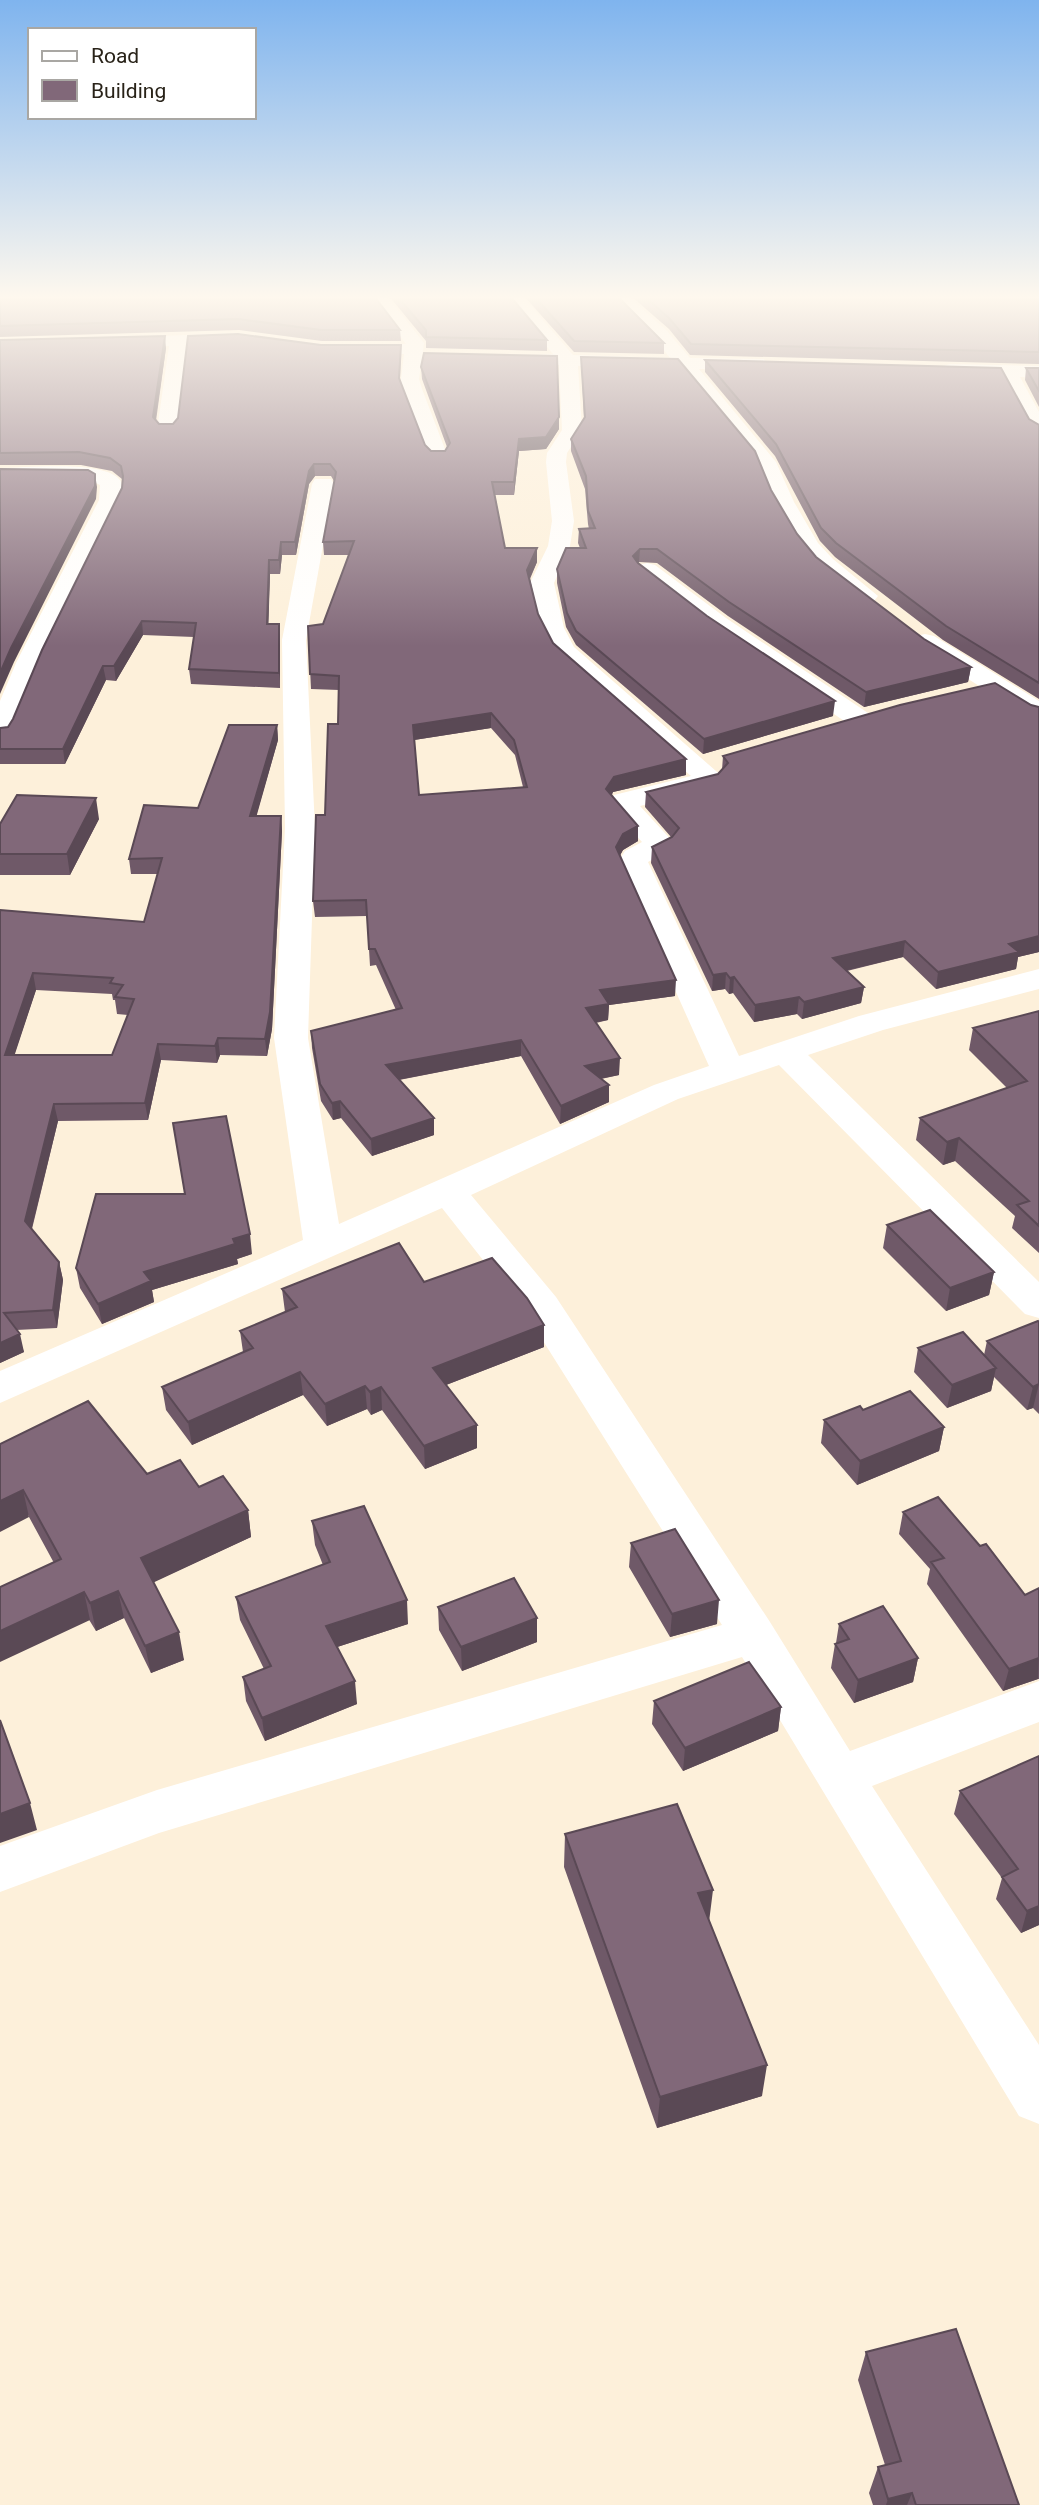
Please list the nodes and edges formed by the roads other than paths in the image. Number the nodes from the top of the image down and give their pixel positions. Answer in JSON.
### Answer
{"nodes":[{"id":1,"x":169,"y":413,"type":"edge"},
{"id":2,"x":421,"y":413,"type":"edge"},
{"id":3,"x":571,"y":413,"type":"edge"},
{"id":4,"x":724,"y":413,"type":"edge"},
{"id":5,"x":1030,"y":413,"type":"edge"},
{"id":6,"x":167,"y":430,"type":"edge"},
{"id":7,"x":1039,"y":430,"type":"edge"},
{"id":8,"x":438,"y":457,"type":"edge"},
{"id":9,"x":0,"y":474,"type":"edge"},
{"id":10,"x":323,"y":484,"type":"dead end"},
{"id":11,"x":647,"y":570,"type":"edge"},
{"id":12,"x":880,"y":607,"type":"edge"},
{"id":13,"x":912,"y":631,"type":"edge"},
{"id":14,"x":997,"y":686,"type":"junction"},
{"id":15,"x":957,"y":695,"type":"edge"},
{"id":16,"x":890,"y":711,"type":"edge"},
{"id":17,"x":1039,"y":712,"type":"edge"},
{"id":18,"x":862,"y":721,"type":"junction"},
{"id":19,"x":828,"y":729,"type":"edge"},
{"id":20,"x":0,"y":733,"type":"edge"},
{"id":21,"x":723,"y":759,"type":"edge"},
{"id":22,"x":697,"y":767,"type":"junction"},
{"id":23,"x":1034,"y":985,"type":"edge"},
{"id":24,"x":785,"y":1052,"type":"junction"},
{"id":25,"x":728,"y":1070,"type":"junction"},
{"id":26,"x":449,"y":1191,"type":"junction"},
{"id":27,"x":323,"y":1246,"type":"junction"},
{"id":28,"x":1039,"y":1306,"type":"edge"},
{"id":29,"x":0,"y":1388,"type":"edge"},
{"id":30,"x":753,"y":1635,"type":"junction"},
{"id":31,"x":1039,"y":1701,"type":"edge"},
{"id":32,"x":839,"y":1777,"type":"junction"},
{"id":33,"x":0,"y":1868,"type":"edge"},
{"id":34,"x":1039,"y":2096,"type":"edge"}],
"edges":[{"from":1,"to":6,"type":"street"},
{"from":2,"to":8,"type":"street"},
{"from":3,"to":22,"type":"street"},
{"from":4,"to":12,"type":"street"},
{"from":5,"to":7,"type":"street"},
{"from":9,"to":20,"type":"street"},
{"from":10,"to":27,"type":"street"},
{"from":11,"to":18,"type":"street"},
{"from":13,"to":14,"type":"street"},
{"from":14,"to":15,"type":"street"},
{"from":14,"to":17,"type":"street"},
{"from":16,"to":18,"type":"street"},
{"from":18,"to":19,"type":"street"},
{"from":21,"to":22,"type":"street"},
{"from":22,"to":25,"type":"street"},
{"from":23,"to":24,"type":"street"},
{"from":24,"to":25,"type":"street"},
{"from":24,"to":28,"type":"street"},
{"from":25,"to":26,"type":"street"},
{"from":26,"to":27,"type":"street"},
{"from":26,"to":30,"type":"street"},
{"from":27,"to":29,"type":"street"},
{"from":30,"to":32,"type":"street"},
{"from":30,"to":33,"type":"street"},
{"from":31,"to":32,"type":"street"},
{"from":32,"to":34,"type":"street"}]}
